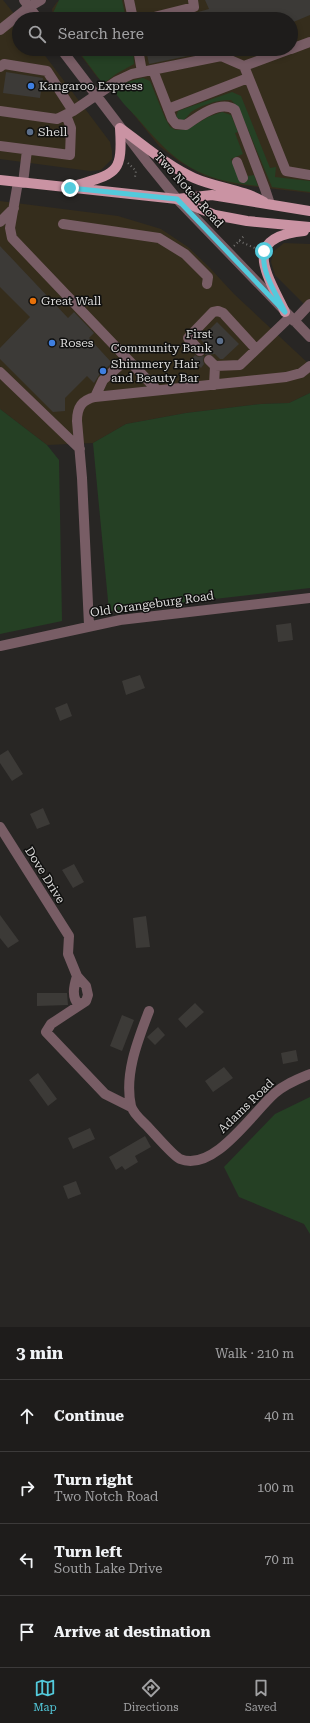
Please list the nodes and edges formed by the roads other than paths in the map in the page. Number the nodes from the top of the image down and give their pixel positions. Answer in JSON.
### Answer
{"nodes":[{"id":1,"x":41,"y":0,"type":"edge"},
{"id":2,"x":129,"y":0,"type":"edge"},
{"id":3,"x":193,"y":0,"type":"edge"},
{"id":4,"x":27,"y":3,"type":"edge"},
{"id":5,"x":18,"y":12,"type":"edge"},
{"id":6,"x":33,"y":12,"type":"edge"},
{"id":7,"x":132,"y":12,"type":"edge"},
{"id":8,"x":174,"y":12,"type":"edge"},
{"id":9,"x":12,"y":18,"type":"edge"},
{"id":10,"x":0,"y":30,"type":"edge"},
{"id":11,"x":310,"y":42,"type":"edge"},
{"id":12,"x":298,"y":46,"type":"edge"},
{"id":13,"x":66,"y":56,"type":"edge"},
{"id":14,"x":139,"y":56,"type":"edge"},
{"id":15,"x":272,"y":56,"type":"edge"},
{"id":16,"x":244,"y":66,"type":"junction"},
{"id":17,"x":0,"y":67,"type":"edge"},
{"id":18,"x":153,"y":70,"type":"junction"},
{"id":19,"x":142,"y":72,"type":"junction"},
{"id":20,"x":248,"y":78,"type":"junction"},
{"id":21,"x":96,"y":97,"type":"junction"},
{"id":22,"x":168,"y":109,"type":"junction"},
{"id":23,"x":0,"y":111,"type":"edge"},
{"id":24,"x":69,"y":113,"type":"junction"},
{"id":25,"x":120,"y":128,"type":"junction"},
{"id":26,"x":0,"y":146,"type":"edge"},
{"id":27,"x":27,"y":150,"type":"junction"},
{"id":28,"x":237,"y":162,"type":"dead end"},
{"id":29,"x":256,"y":166,"type":"junction"},
{"id":30,"x":310,"y":175,"type":"edge"},
{"id":31,"x":0,"y":180,"type":"edge"},
{"id":32,"x":20,"y":182,"type":"junction"},
{"id":33,"x":70,"y":188,"type":"junction"},
{"id":34,"x":177,"y":199,"type":"junction"},
{"id":35,"x":270,"y":204,"type":"junction"},
{"id":36,"x":14,"y":208,"type":"junction"},
{"id":37,"x":310,"y":211,"type":"edge"},
{"id":38,"x":0,"y":222,"type":"edge"},
{"id":39,"x":63,"y":224,"type":"dead end"},
{"id":40,"x":310,"y":227,"type":"edge"},
{"id":41,"x":310,"y":230,"type":"edge"},
{"id":42,"x":207,"y":284,"type":"dead end"},
{"id":43,"x":310,"y":304,"type":"edge"},
{"id":44,"x":290,"y":317,"type":"junction"},
{"id":45,"x":310,"y":338,"type":"edge"},
{"id":46,"x":256,"y":349,"type":"junction"},
{"id":47,"x":200,"y":351,"type":"dead end"},
{"id":48,"x":127,"y":359,"type":"junction"},
{"id":49,"x":310,"y":366,"type":"edge"},
{"id":50,"x":0,"y":372,"type":"edge"},
{"id":51,"x":214,"y":385,"type":"junction"},
{"id":52,"x":157,"y":390,"type":"junction"},
{"id":53,"x":95,"y":397,"type":"junction"},
{"id":54,"x":80,"y":449,"type":"junction"},
{"id":55,"x":310,"y":598,"type":"edge"},
{"id":56,"x":89,"y":625,"type":"junction"},
{"id":57,"x":0,"y":646,"type":"edge"},
{"id":58,"x":0,"y":827,"type":"edge"},
{"id":59,"x":149,"y":1011,"type":"dead end"},
{"id":60,"x":310,"y":1074,"type":"edge"},
{"id":61,"x":131,"y":1107,"type":"junction"}],
"edges":[{"from":1,"to":4,"type":"street"},
{"from":2,"to":7,"type":"street"},
{"from":3,"to":8,"type":"street"},
{"from":4,"to":5,"type":"street"},
{"from":4,"to":6,"type":"street"},
{"from":9,"to":10,"type":"street"},
{"from":11,"to":12,"type":"street"},
{"from":13,"to":21,"type":"street","name":"Two Notch Road"},
{"from":14,"to":19,"type":"street"},
{"from":15,"to":16,"type":"street"},
{"from":16,"to":18,"type":"street"},
{"from":16,"to":20,"type":"street"},
{"from":17,"to":24,"type":"street"},
{"from":18,"to":19,"type":"street"},
{"from":18,"to":22,"type":"street"},
{"from":19,"to":21,"type":"street"},
{"from":20,"to":22,"type":"street"},
{"from":20,"to":30,"type":"street"},
{"from":21,"to":24,"type":"street"},
{"from":21,"to":25,"type":"street","name":"Two Notch Road"},
{"from":22,"to":29,"type":"street"},
{"from":23,"to":24,"type":"street"},
{"from":24,"to":27,"type":"street"},
{"from":25,"to":33,"type":"main road"},
{"from":25,"to":34,"type":"street","name":"Two Notch Road"},
{"from":25,"to":35,"type":"main road"},
{"from":26,"to":27,"type":"street"},
{"from":27,"to":32,"type":"street"},
{"from":28,"to":29,"type":"street"},
{"from":29,"to":35,"type":"street"},
{"from":31,"to":32,"type":"main road"},
{"from":32,"to":33,"type":"main road"},
{"from":32,"to":36,"type":"street"},
{"from":33,"to":34,"type":"main road"},
{"from":34,"to":35,"type":"main road"},
{"from":34,"to":40,"type":"main road"},
{"from":34,"to":44,"type":"street","name":"Two Notch Road"},
{"from":35,"to":37,"type":"main road"},
{"from":36,"to":38,"type":"street"},
{"from":36,"to":48,"type":"street"},
{"from":39,"to":42,"type":"street"},
{"from":41,"to":44,"type":"main road"},
{"from":43,"to":44,"type":"street"},
{"from":44,"to":45,"type":"street","name":"Two Notch Road"},
{"from":44,"to":46,"type":"street"},
{"from":46,"to":47,"type":"street"},
{"from":46,"to":51,"type":"street"},
{"from":48,"to":52,"type":"street"},
{"from":48,"to":53,"type":"street"},
{"from":49,"to":51,"type":"street"},
{"from":50,"to":54,"type":"street"},
{"from":51,"to":52,"type":"street"},
{"from":52,"to":53,"type":"street"},
{"from":53,"to":54,"type":"street"},
{"from":54,"to":56,"type":"street"},
{"from":55,"to":56,"type":"street","name":"Old Orangeburg Road"},
{"from":56,"to":57,"type":"street","name":"Old Orangeburg Road"},
{"from":58,"to":61,"type":"street","name":"Dove Drive"},
{"from":59,"to":61,"type":"street"},
{"from":60,"to":61,"type":"street","name":"Adams Road"}]}
